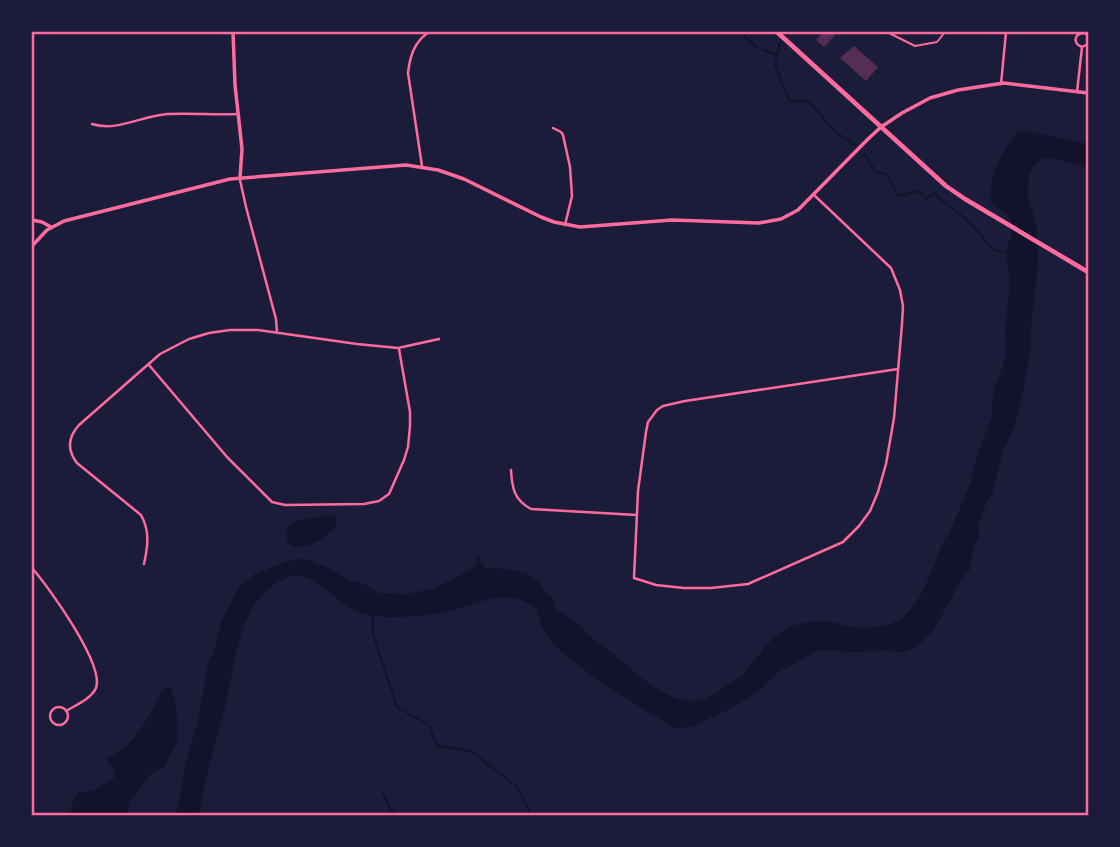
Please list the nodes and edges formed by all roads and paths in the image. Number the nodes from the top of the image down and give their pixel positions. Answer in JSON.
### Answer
{"nodes":[{"id":1,"x":233,"y":32,"type":"edge"},
{"id":2,"x":429,"y":32,"type":"edge"},
{"id":3,"x":777,"y":32,"type":"edge"},
{"id":4,"x":887,"y":32,"type":"edge"},
{"id":5,"x":945,"y":32,"type":"edge"},
{"id":6,"x":1006,"y":32,"type":"edge"},
{"id":7,"x":1088,"y":36,"type":"edge"},
{"id":8,"x":1088,"y":44,"type":"edge"},
{"id":9,"x":1082,"y":47,"type":"junction"},
{"id":10,"x":1001,"y":83,"type":"junction"},
{"id":11,"x":1077,"y":92,"type":"junction"},
{"id":12,"x":1088,"y":93,"type":"edge"},
{"id":13,"x":238,"y":114,"type":"junction"},
{"id":14,"x":92,"y":124,"type":"dead end"},
{"id":15,"x":881,"y":127,"type":"junction"},
{"id":16,"x":553,"y":128,"type":"dead end"},
{"id":17,"x":422,"y":166,"type":"junction"},
{"id":18,"x":240,"y":178,"type":"junction"},
{"id":19,"x":814,"y":195,"type":"junction"},
{"id":20,"x":32,"y":220,"type":"edge"},
{"id":21,"x":565,"y":225,"type":"junction"},
{"id":22,"x":51,"y":227,"type":"junction"},
{"id":23,"x":32,"y":246,"type":"edge"},
{"id":24,"x":1088,"y":272,"type":"edge"},
{"id":25,"x":277,"y":332,"type":"junction"},
{"id":26,"x":439,"y":339,"type":"dead end"},
{"id":27,"x":398,"y":348,"type":"junction"},
{"id":28,"x":149,"y":365,"type":"junction"},
{"id":29,"x":898,"y":369,"type":"junction"},
{"id":30,"x":510,"y":470,"type":"dead end"},
{"id":31,"x":637,"y":515,"type":"junction"},
{"id":32,"x":144,"y":564,"type":"dead end"},
{"id":33,"x":32,"y":568,"type":"edge"},
{"id":34,"x":66,"y":711,"type":"junction"}],
"edges":[{"from":1,"to":13,"type":"street"},
{"from":2,"to":17,"type":"street"},
{"from":3,"to":15,"type":"main road"},
{"from":4,"to":5,"type":"path"},
{"from":6,"to":10,"type":"street"},
{"from":7,"to":9,"type":"street"},
{"from":8,"to":9,"type":"street"},
{"from":9,"to":11,"type":"street"},
{"from":10,"to":11,"type":"street"},
{"from":10,"to":15,"type":"street"},
{"from":11,"to":12,"type":"street"},
{"from":13,"to":14,"type":"street"},
{"from":13,"to":18,"type":"street"},
{"from":15,"to":19,"type":"street"},
{"from":15,"to":24,"type":"main road"},
{"from":16,"to":21,"type":"street"},
{"from":17,"to":18,"type":"street"},
{"from":17,"to":21,"type":"street"},
{"from":18,"to":22,"type":"street"},
{"from":18,"to":25,"type":"street"},
{"from":19,"to":21,"type":"street"},
{"from":19,"to":29,"type":"street"},
{"from":20,"to":22,"type":"street"},
{"from":22,"to":23,"type":"street"},
{"from":25,"to":27,"type":"street"},
{"from":25,"to":28,"type":"street"},
{"from":26,"to":27,"type":"street"},
{"from":27,"to":28,"type":"street"},
{"from":28,"to":32,"type":"street"},
{"from":29,"to":31,"type":"street"},
{"from":29,"to":31,"type":"street"},
{"from":30,"to":31,"type":"street"},
{"from":33,"to":34,"type":"street"},
{"from":34,"to":34,"type":"street"}]}
